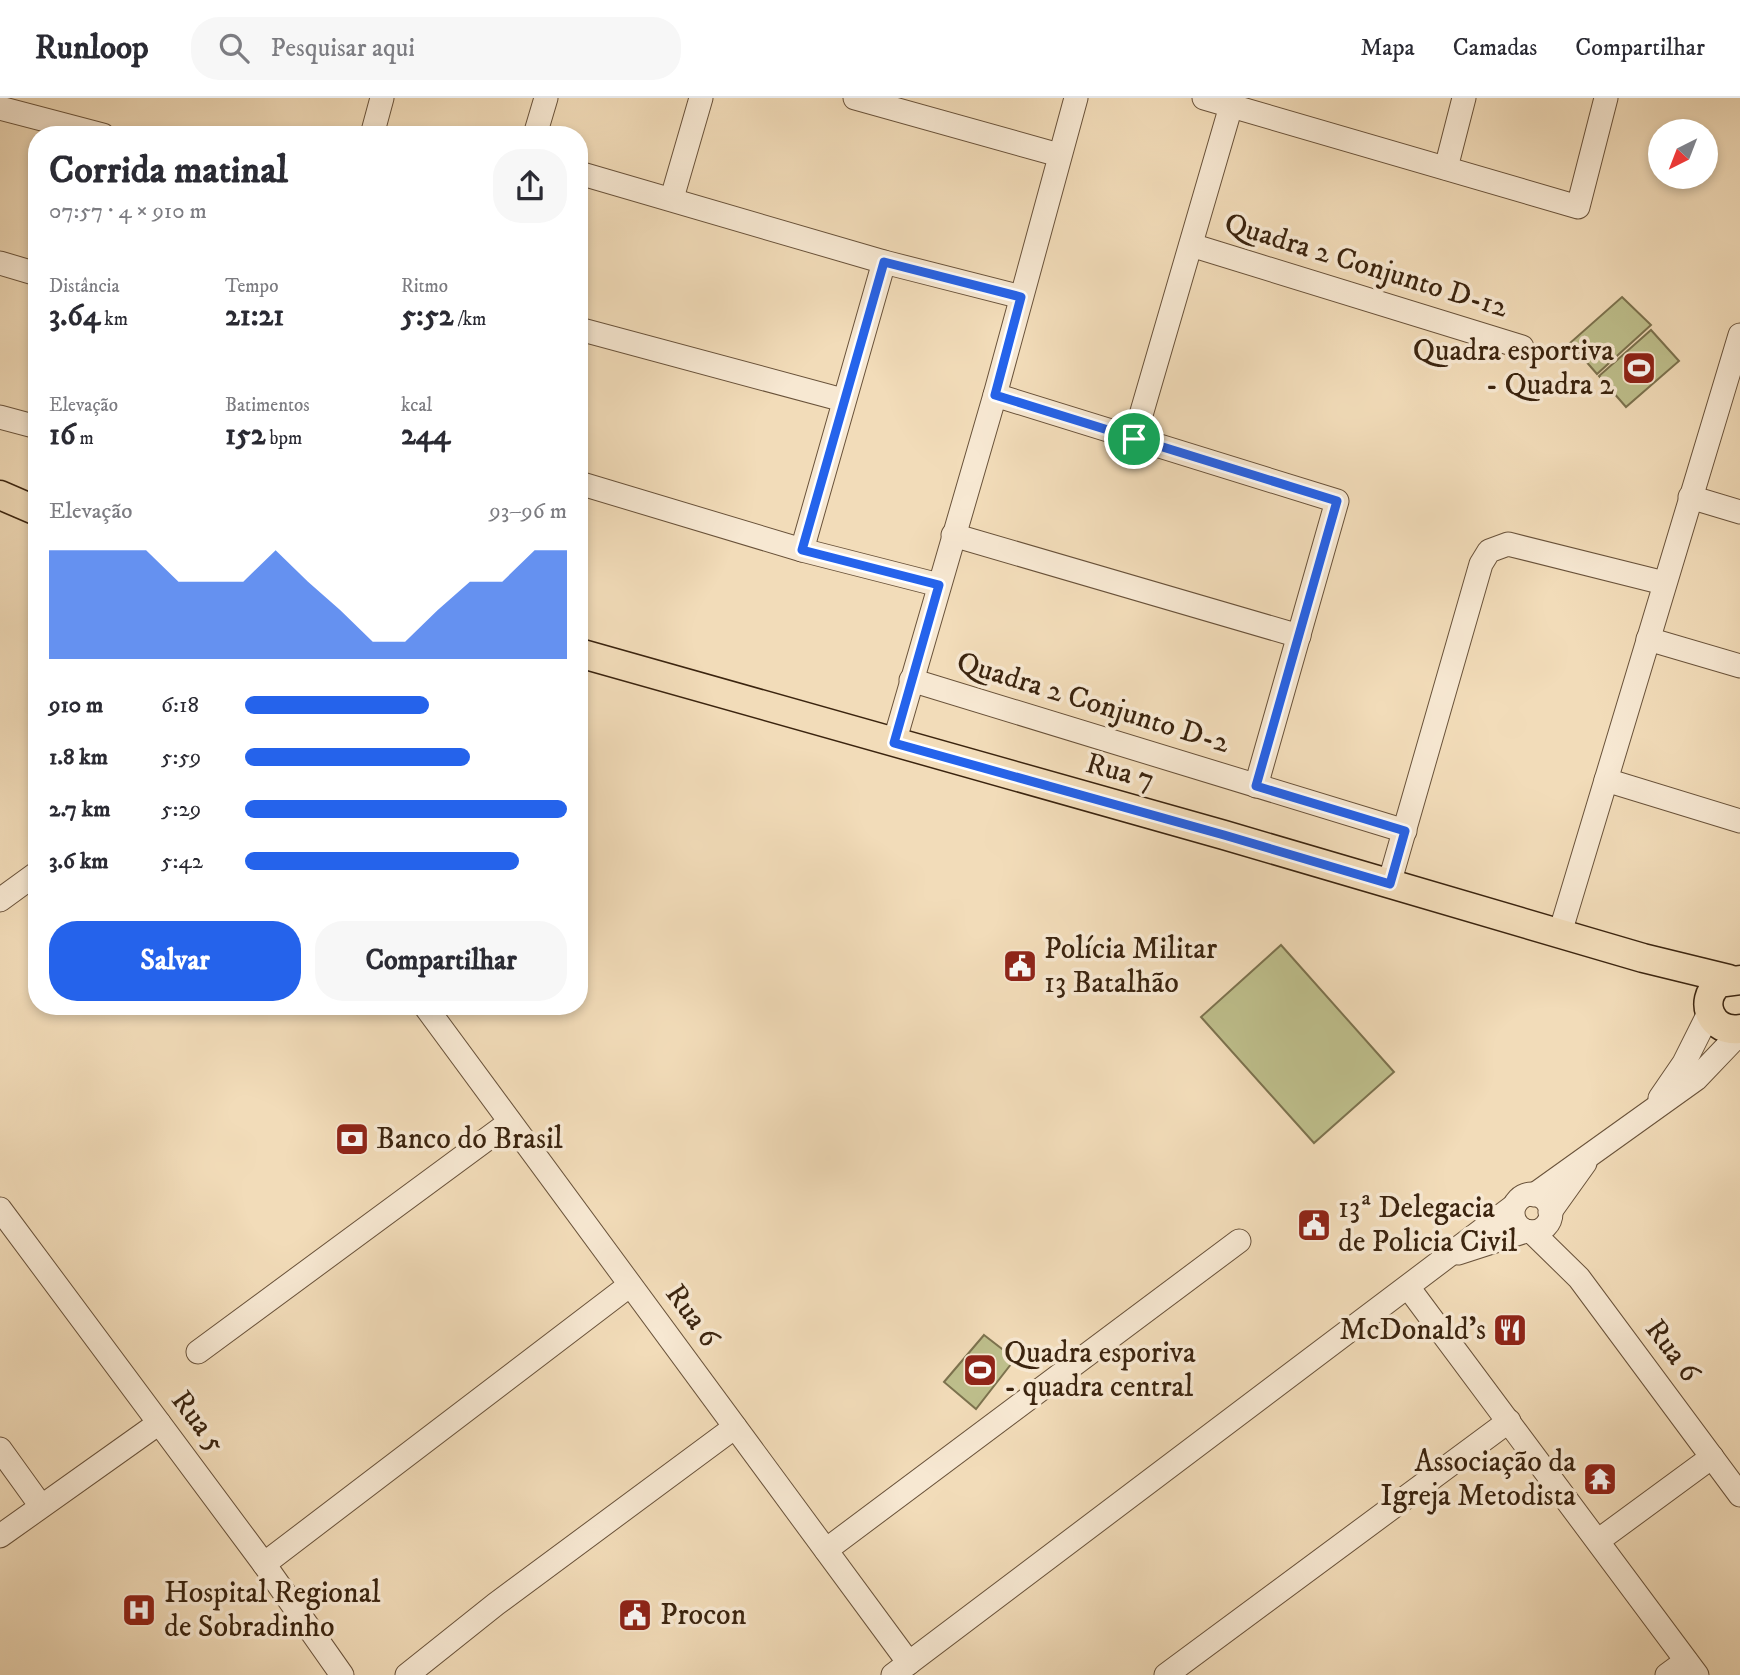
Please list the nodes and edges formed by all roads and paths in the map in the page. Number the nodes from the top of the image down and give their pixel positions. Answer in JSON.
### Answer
{"nodes":[{"id":1,"x":382,"y":98,"type":"edge"},
{"id":2,"x":546,"y":98,"type":"edge"},
{"id":3,"x":701,"y":98,"type":"edge"},
{"id":4,"x":855,"y":98,"type":"edge"},
{"id":5,"x":1076,"y":98,"type":"edge"},
{"id":6,"x":1204,"y":98,"type":"edge"},
{"id":7,"x":1464,"y":98,"type":"edge"},
{"id":8,"x":1606,"y":98,"type":"edge"},
{"id":9,"x":1231,"y":106,"type":"junction"},
{"id":10,"x":0,"y":108,"type":"edge"},
{"id":11,"x":69,"y":126,"type":"edge"},
{"id":12,"x":374,"y":126,"type":"edge"},
{"id":13,"x":538,"y":126,"type":"edge"},
{"id":14,"x":1059,"y":155,"type":"junction"},
{"id":15,"x":1446,"y":168,"type":"junction"},
{"id":16,"x":588,"y":175,"type":"edge"},
{"id":17,"x":673,"y":198,"type":"junction"},
{"id":18,"x":1191,"y":244,"type":"junction"},
{"id":19,"x":884,"y":262,"type":"junction"},
{"id":20,"x":0,"y":263,"type":"edge"},
{"id":21,"x":28,"y":271,"type":"edge"},
{"id":22,"x":1021,"y":297,"type":"junction"},
{"id":23,"x":588,"y":331,"type":"edge"},
{"id":24,"x":1740,"y":335,"type":"edge"},
{"id":25,"x":1522,"y":347,"type":"dead end"},
{"id":26,"x":995,"y":395,"type":"junction"},
{"id":27,"x":843,"y":400,"type":"junction"},
{"id":28,"x":0,"y":416,"type":"edge"},
{"id":29,"x":28,"y":424,"type":"edge"},
{"id":30,"x":1134,"y":439,"type":"junction"},
{"id":31,"x":588,"y":486,"type":"edge"},
{"id":32,"x":0,"y":493,"type":"edge"},
{"id":33,"x":28,"y":497,"type":"edge"},
{"id":34,"x":1690,"y":497,"type":"junction"},
{"id":35,"x":28,"y":507,"type":"edge"},
{"id":36,"x":1740,"y":512,"type":"edge"},
{"id":37,"x":954,"y":535,"type":"junction"},
{"id":38,"x":802,"y":550,"type":"junction"},
{"id":39,"x":1664,"y":583,"type":"junction"},
{"id":40,"x":939,"y":585,"type":"junction"},
{"id":41,"x":1299,"y":636,"type":"junction"},
{"id":42,"x":1648,"y":639,"type":"junction"},
{"id":43,"x":588,"y":656,"type":"edge"},
{"id":44,"x":1740,"y":666,"type":"edge"},
{"id":45,"x":912,"y":680,"type":"junction"},
{"id":46,"x":894,"y":743,"type":"junction"},
{"id":47,"x":1606,"y":779,"type":"junction"},
{"id":48,"x":1256,"y":786,"type":"junction"},
{"id":49,"x":1740,"y":821,"type":"edge"},
{"id":50,"x":1405,"y":831,"type":"junction"},
{"id":51,"x":28,"y":880,"type":"edge"},
{"id":52,"x":1390,"y":884,"type":"junction"},
{"id":53,"x":0,"y":900,"type":"edge"},
{"id":54,"x":1560,"y":933,"type":"junction"},
{"id":55,"x":1643,"y":958,"type":"junction"},
{"id":56,"x":1735,"y":980,"type":"edge"},
{"id":57,"x":1709,"y":1007,"type":"junction"},
{"id":58,"x":432,"y":1015,"type":"edge"},
{"id":59,"x":1740,"y":1031,"type":"edge"},
{"id":60,"x":1654,"y":1107,"type":"junction"},
{"id":61,"x":510,"y":1122,"type":"junction"},
{"id":62,"x":1590,"y":1154,"type":"junction"},
{"id":63,"x":1524,"y":1201,"type":"junction"},
{"id":64,"x":0,"y":1209,"type":"edge"},
{"id":65,"x":1550,"y":1214,"type":"junction"},
{"id":66,"x":1529,"y":1232,"type":"junction"},
{"id":67,"x":1239,"y":1241,"type":"dead end"},
{"id":68,"x":1455,"y":1253,"type":"junction"},
{"id":69,"x":1579,"y":1278,"type":"junction"},
{"id":70,"x":630,"y":1284,"type":"junction"},
{"id":71,"x":1408,"y":1287,"type":"junction"},
{"id":72,"x":198,"y":1352,"type":"dead end"},
{"id":73,"x":1509,"y":1421,"type":"junction"},
{"id":74,"x":159,"y":1423,"type":"junction"},
{"id":75,"x":735,"y":1427,"type":"junction"},
{"id":76,"x":0,"y":1449,"type":"edge"},
{"id":77,"x":1712,"y":1457,"type":"junction"},
{"id":78,"x":1740,"y":1495,"type":"edge"},
{"id":79,"x":41,"y":1506,"type":"junction"},
{"id":80,"x":0,"y":1536,"type":"edge"},
{"id":81,"x":1599,"y":1541,"type":"junction"},
{"id":82,"x":826,"y":1550,"type":"junction"},
{"id":83,"x":264,"y":1564,"type":"junction"},
{"id":84,"x":1692,"y":1668,"type":"edge"},
{"id":85,"x":901,"y":1669,"type":"edge"},
{"id":86,"x":342,"y":1675,"type":"edge"},
{"id":87,"x":407,"y":1675,"type":"edge"},
{"id":88,"x":1166,"y":1675,"type":"edge"},
{"id":89,"x":1667,"y":1675,"type":"edge"}],
"edges":[{"from":1,"to":12,"type":"street"},
{"from":2,"to":13,"type":"street"},
{"from":3,"to":17,"type":"street"},
{"from":4,"to":14,"type":"street"},
{"from":5,"to":14,"type":"street"},
{"from":6,"to":9,"type":"street"},
{"from":7,"to":15,"type":"street"},
{"from":8,"to":15,"type":"street"},
{"from":9,"to":15,"type":"street"},
{"from":9,"to":18,"type":"street"},
{"from":10,"to":11,"type":"street"},
{"from":14,"to":22,"type":"street"},
{"from":16,"to":17,"type":"street"},
{"from":17,"to":19,"type":"street"},
{"from":18,"to":25,"type":"street","name":"Quadra 2 Conjunto D-12"},
{"from":18,"to":30,"type":"street"},
{"from":19,"to":22,"type":"street"},
{"from":19,"to":27,"type":"street"},
{"from":20,"to":21,"type":"street"},
{"from":22,"to":26,"type":"street"},
{"from":23,"to":27,"type":"street"},
{"from":24,"to":34,"type":"street"},
{"from":26,"to":30,"type":"street"},
{"from":26,"to":37,"type":"street"},
{"from":27,"to":38,"type":"street"},
{"from":28,"to":29,"type":"street"},
{"from":30,"to":41,"type":"street"},
{"from":31,"to":38,"type":"street"},
{"from":32,"to":33,"type":"main road"},
{"from":32,"to":35,"type":"main road"},
{"from":34,"to":36,"type":"street"},
{"from":34,"to":39,"type":"street"},
{"from":37,"to":40,"type":"street"},
{"from":37,"to":41,"type":"street"},
{"from":38,"to":40,"type":"street"},
{"from":39,"to":42,"type":"street"},
{"from":39,"to":50,"type":"street"},
{"from":40,"to":45,"type":"street"},
{"from":41,"to":48,"type":"street"},
{"from":42,"to":44,"type":"street"},
{"from":42,"to":47,"type":"street"},
{"from":43,"to":46,"type":"main road","name":"Rua 7"},
{"from":45,"to":46,"type":"street"},
{"from":45,"to":48,"type":"street","name":"Quadra 2 Conjunto D-2"},
{"from":46,"to":52,"type":"main road","name":"Rua 7"},
{"from":47,"to":49,"type":"street"},
{"from":47,"to":54,"type":"street"},
{"from":48,"to":50,"type":"street","name":"Quadra 2 Conjunto D-2"},
{"from":50,"to":52,"type":"street"},
{"from":51,"to":53,"type":"street"},
{"from":52,"to":54,"type":"main road","name":"Rua 7"},
{"from":54,"to":55,"type":"main road","name":"Rua 7"},
{"from":55,"to":56,"type":"main road","name":"Rua 7"},
{"from":55,"to":57,"type":"main road","name":"Rua 7"},
{"from":56,"to":57,"type":"main road"},
{"from":57,"to":59,"type":"main road","name":"Rua 7"},
{"from":57,"to":60,"type":"street"},
{"from":58,"to":61,"type":"street","name":"Rua 6"},
{"from":59,"to":60,"type":"street"},
{"from":60,"to":62,"type":"street"},
{"from":61,"to":70,"type":"street","name":"Rua 6"},
{"from":61,"to":72,"type":"street"},
{"from":62,"to":63,"type":"street"},
{"from":62,"to":65,"type":"street"},
{"from":63,"to":65,"type":"street"},
{"from":63,"to":66,"type":"street"},
{"from":63,"to":68,"type":"street"},
{"from":64,"to":74,"type":"street","name":"Rua 5"},
{"from":65,"to":66,"type":"street"},
{"from":65,"to":69,"type":"street"},
{"from":66,"to":68,"type":"street"},
{"from":66,"to":69,"type":"street"},
{"from":67,"to":82,"type":"street"},
{"from":68,"to":71,"type":"street"},
{"from":69,"to":77,"type":"street","name":"Rua 6"},
{"from":70,"to":75,"type":"street","name":"Rua 6"},
{"from":70,"to":83,"type":"street"},
{"from":71,"to":73,"type":"street"},
{"from":71,"to":85,"type":"street"},
{"from":73,"to":81,"type":"street"},
{"from":73,"to":88,"type":"street"},
{"from":74,"to":79,"type":"street"},
{"from":74,"to":83,"type":"street","name":"Rua 5"},
{"from":75,"to":82,"type":"street","name":"Rua 6"},
{"from":75,"to":87,"type":"street"},
{"from":76,"to":79,"type":"street"},
{"from":77,"to":78,"type":"street","name":"Rua 6"},
{"from":77,"to":81,"type":"street"},
{"from":79,"to":80,"type":"street"},
{"from":81,"to":84,"type":"street"},
{"from":82,"to":85,"type":"street","name":"Rua 6"},
{"from":83,"to":86,"type":"street","name":"Rua 5"},
{"from":84,"to":89,"type":"street"}]}
